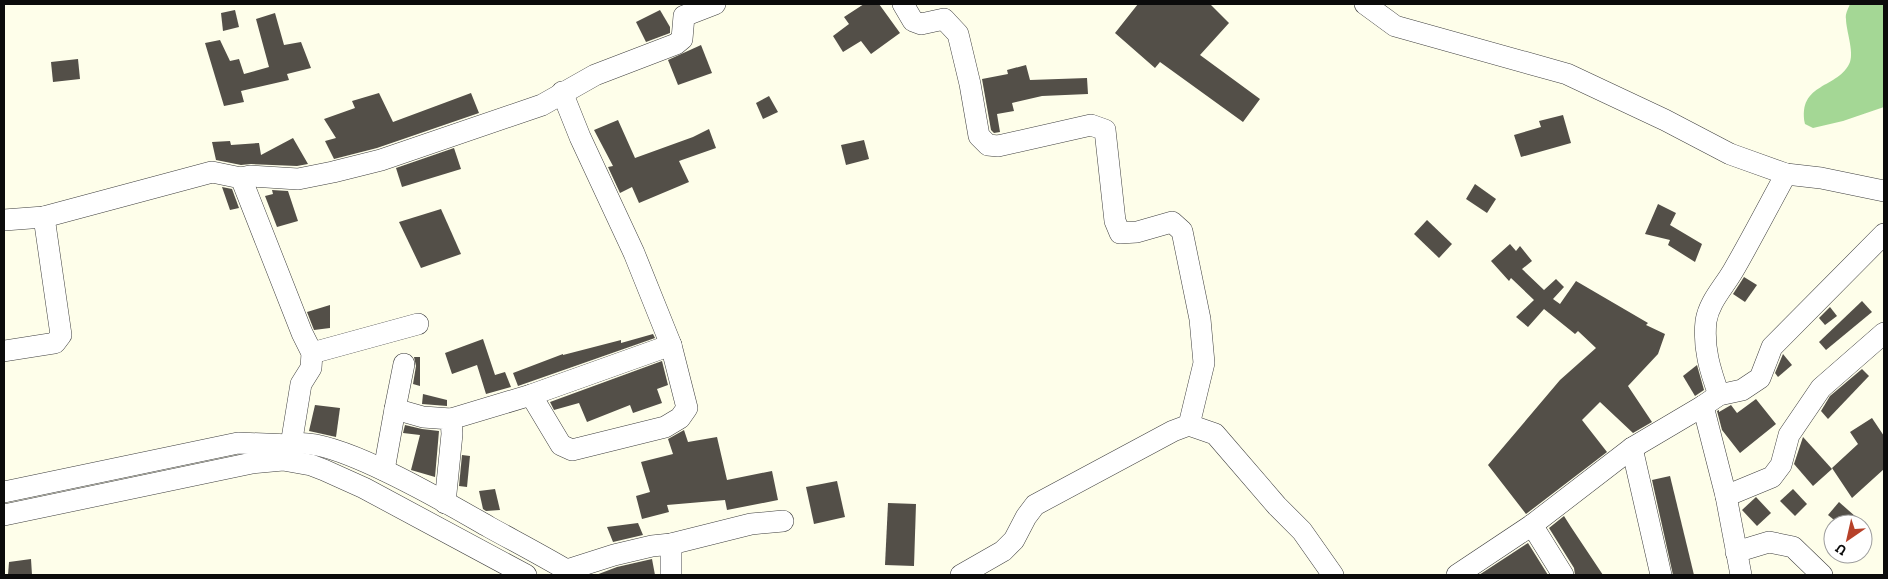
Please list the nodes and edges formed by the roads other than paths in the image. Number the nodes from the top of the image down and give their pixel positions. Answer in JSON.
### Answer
{"nodes":[{"id":1,"x":715,"y":4,"type":"edge"},
{"id":2,"x":903,"y":4,"type":"edge"},
{"id":3,"x":1366,"y":4,"type":"edge"},
{"id":4,"x":562,"y":92,"type":"junction"},
{"id":5,"x":1786,"y":174,"type":"junction"},
{"id":6,"x":241,"y":178,"type":"junction"},
{"id":7,"x":1884,"y":191,"type":"edge"},
{"id":8,"x":44,"y":217,"type":"junction"},
{"id":9,"x":4,"y":220,"type":"edge"},
{"id":10,"x":1884,"y":234,"type":"edge"},
{"id":11,"x":418,"y":324,"type":"dead end"},
{"id":12,"x":1884,"y":333,"type":"edge"},
{"id":13,"x":671,"y":345,"type":"junction"},
{"id":14,"x":4,"y":351,"type":"edge"},
{"id":15,"x":312,"y":353,"type":"junction"},
{"id":16,"x":404,"y":364,"type":"dead end"},
{"id":17,"x":531,"y":395,"type":"junction"},
{"id":18,"x":1711,"y":401,"type":"junction"},
{"id":19,"x":395,"y":409,"type":"junction"},
{"id":20,"x":451,"y":419,"type":"junction"},
{"id":21,"x":1188,"y":425,"type":"junction"},
{"id":22,"x":292,"y":445,"type":"junction"},
{"id":23,"x":1632,"y":448,"type":"junction"},
{"id":24,"x":384,"y":470,"type":"junction"},
{"id":25,"x":66,"y":491,"type":"junction"},
{"id":26,"x":4,"y":492,"type":"edge"},
{"id":27,"x":1726,"y":496,"type":"junction"},
{"id":28,"x":445,"y":503,"type":"junction"},
{"id":29,"x":4,"y":515,"type":"edge"},
{"id":30,"x":783,"y":521,"type":"dead end"},
{"id":31,"x":1532,"y":525,"type":"junction"},
{"id":32,"x":672,"y":544,"type":"junction"},
{"id":33,"x":1736,"y":552,"type":"junction"},
{"id":34,"x":571,"y":573,"type":"edge"},
{"id":35,"x":1461,"y":574,"type":"edge"},
{"id":36,"x":526,"y":575,"type":"edge"},
{"id":37,"x":671,"y":575,"type":"edge"},
{"id":38,"x":961,"y":575,"type":"edge"},
{"id":39,"x":1334,"y":575,"type":"edge"},
{"id":40,"x":1563,"y":575,"type":"edge"},
{"id":41,"x":1661,"y":575,"type":"edge"},
{"id":42,"x":1741,"y":575,"type":"edge"},
{"id":43,"x":1822,"y":575,"type":"edge"}],
"edges":[{"from":1,"to":4,"type":"street"},
{"from":2,"to":21,"type":"street"},
{"from":3,"to":5,"type":"street"},
{"from":4,"to":6,"type":"street"},
{"from":4,"to":13,"type":"street"},
{"from":5,"to":7,"type":"street"},
{"from":5,"to":18,"type":"street"},
{"from":6,"to":8,"type":"street"},
{"from":6,"to":15,"type":"street"},
{"from":8,"to":9,"type":"street"},
{"from":8,"to":14,"type":"street"},
{"from":10,"to":18,"type":"street"},
{"from":11,"to":15,"type":"street"},
{"from":12,"to":27,"type":"street"},
{"from":13,"to":17,"type":"street"},
{"from":13,"to":17,"type":"street"},
{"from":15,"to":22,"type":"street"},
{"from":16,"to":19,"type":"street"},
{"from":17,"to":20,"type":"street"},
{"from":18,"to":23,"type":"street"},
{"from":18,"to":27,"type":"street"},
{"from":19,"to":20,"type":"street"},
{"from":19,"to":24,"type":"street"},
{"from":20,"to":28,"type":"street"},
{"from":21,"to":38,"type":"street"},
{"from":21,"to":39,"type":"street"},
{"from":22,"to":24,"type":"street"},
{"from":22,"to":25,"type":"street"},
{"from":23,"to":31,"type":"street"},
{"from":23,"to":41,"type":"street"},
{"from":24,"to":28,"type":"street"},
{"from":25,"to":26,"type":"street"},
{"from":25,"to":29,"type":"street"},
{"from":25,"to":36,"type":"street"},
{"from":27,"to":33,"type":"street"},
{"from":28,"to":34,"type":"street"},
{"from":30,"to":32,"type":"street"},
{"from":31,"to":35,"type":"street"},
{"from":31,"to":40,"type":"street"},
{"from":32,"to":34,"type":"street"},
{"from":32,"to":37,"type":"street"},
{"from":33,"to":42,"type":"street"},
{"from":33,"to":43,"type":"street"}]}
